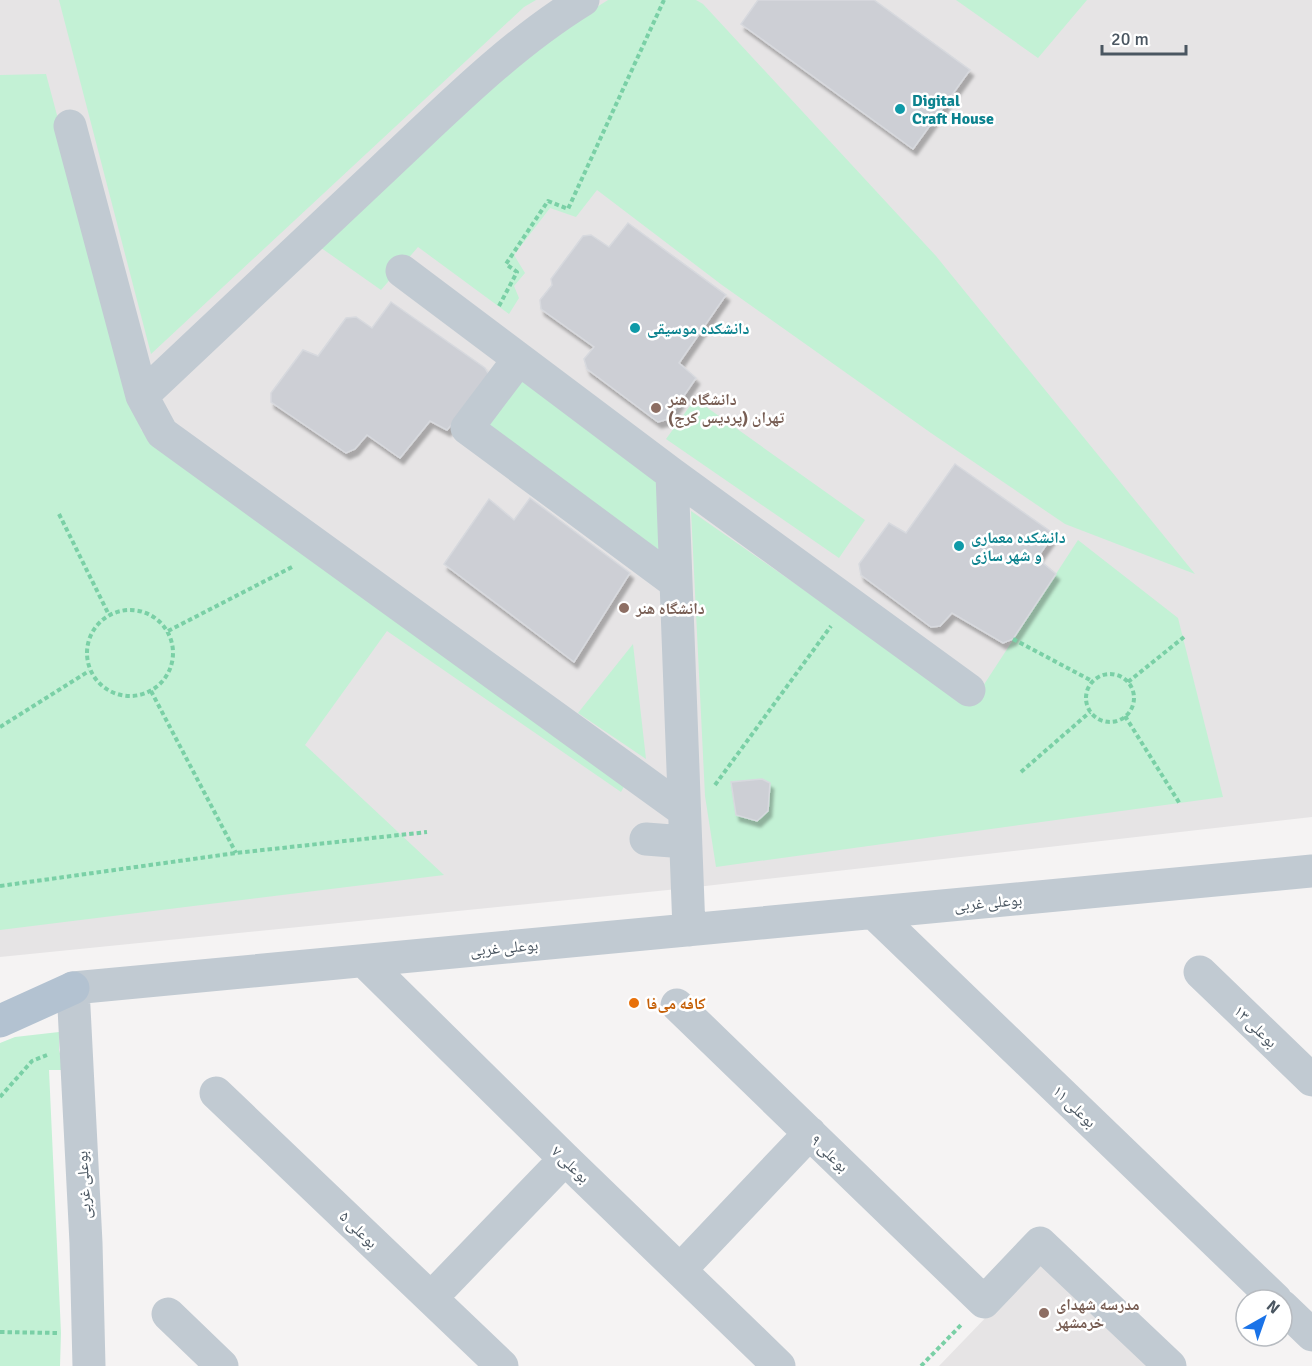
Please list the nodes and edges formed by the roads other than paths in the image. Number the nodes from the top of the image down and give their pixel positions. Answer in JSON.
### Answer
{"nodes":[{"id":1,"x":584,"y":0,"type":"edge"},
{"id":2,"x":70,"y":126,"type":"dead end"},
{"id":3,"x":402,"y":271,"type":"dead end"},
{"id":4,"x":519,"y":359,"type":"junction"},
{"id":5,"x":142,"y":396,"type":"junction"},
{"id":6,"x":672,"y":474,"type":"junction"},
{"id":7,"x":675,"y":582,"type":"junction"},
{"id":8,"x":969,"y":690,"type":"dead end"},
{"id":9,"x":683,"y":810,"type":"junction"},
{"id":10,"x":646,"y":839,"type":"dead end"},
{"id":11,"x":685,"y":843,"type":"junction"},
{"id":12,"x":1312,"y":872,"type":"edge"},
{"id":13,"x":874,"y":913,"type":"junction"},
{"id":14,"x":689,"y":930,"type":"junction"},
{"id":15,"x":364,"y":960,"type":"junction"},
{"id":16,"x":1200,"y":972,"type":"dead end"},
{"id":17,"x":73,"y":988,"type":"junction"},
{"id":18,"x":0,"y":998,"type":"edge"},
{"id":19,"x":677,"y":1005,"type":"dead end"},
{"id":20,"x":0,"y":1021,"type":"edge"},
{"id":21,"x":1312,"y":1080,"type":"edge"},
{"id":22,"x":216,"y":1093,"type":"dead end"},
{"id":23,"x":810,"y":1133,"type":"junction"},
{"id":24,"x":565,"y":1159,"type":"junction"},
{"id":25,"x":680,"y":1270,"type":"junction"},
{"id":26,"x":1264,"y":1288,"type":"edge"},
{"id":27,"x":431,"y":1298,"type":"junction"},
{"id":28,"x":168,"y":1314,"type":"dead end"},
{"id":29,"x":1294,"y":1318,"type":"edge"},
{"id":30,"x":1312,"y":1335,"type":"edge"},
{"id":31,"x":89,"y":1366,"type":"edge"},
{"id":32,"x":222,"y":1366,"type":"edge"},
{"id":33,"x":502,"y":1366,"type":"edge"},
{"id":34,"x":779,"y":1366,"type":"edge"},
{"id":35,"x":1170,"y":1366,"type":"edge"}],
"edges":[{"from":1,"to":5,"type":"street"},
{"from":2,"to":5,"type":"street"},
{"from":3,"to":4,"type":"street"},
{"from":4,"to":6,"type":"street"},
{"from":4,"to":7,"type":"street"},
{"from":5,"to":9,"type":"street"},
{"from":6,"to":7,"type":"street"},
{"from":6,"to":8,"type":"street"},
{"from":7,"to":9,"type":"street"},
{"from":9,"to":11,"type":"street"},
{"from":10,"to":11,"type":"street"},
{"from":11,"to":14,"type":"street"},
{"from":12,"to":13,"type":"street","name":"بوعلی غربی"},
{"from":13,"to":14,"type":"street","name":"بوعلی غربی"},
{"from":13,"to":26,"type":"street","name":"بوعلی ۱۱"},
{"from":14,"to":15,"type":"street","name":"بوعلی غربی"},
{"from":15,"to":17,"type":"street","name":"بوعلی غربی"},
{"from":15,"to":24,"type":"street","name":"بوعلی ۷"},
{"from":16,"to":21,"type":"street","name":"بوعلی ۱۳"},
{"from":17,"to":18,"type":"main road"},
{"from":17,"to":20,"type":"main road"},
{"from":17,"to":31,"type":"street","name":"بوعلی غربی"},
{"from":19,"to":23,"type":"street","name":"بوعلی ۹"},
{"from":22,"to":27,"type":"street","name":"بوعلی ۵"},
{"from":23,"to":25,"type":"street"},
{"from":23,"to":35,"type":"street","name":"بوعلی ۹"},
{"from":24,"to":25,"type":"street","name":"بوعلی ۷"},
{"from":24,"to":27,"type":"street"},
{"from":25,"to":34,"type":"street","name":"بوعلی ۷"},
{"from":27,"to":33,"type":"street","name":"بوعلی ۵"},
{"from":28,"to":32,"type":"street"},
{"from":29,"to":30,"type":"street"}]}
